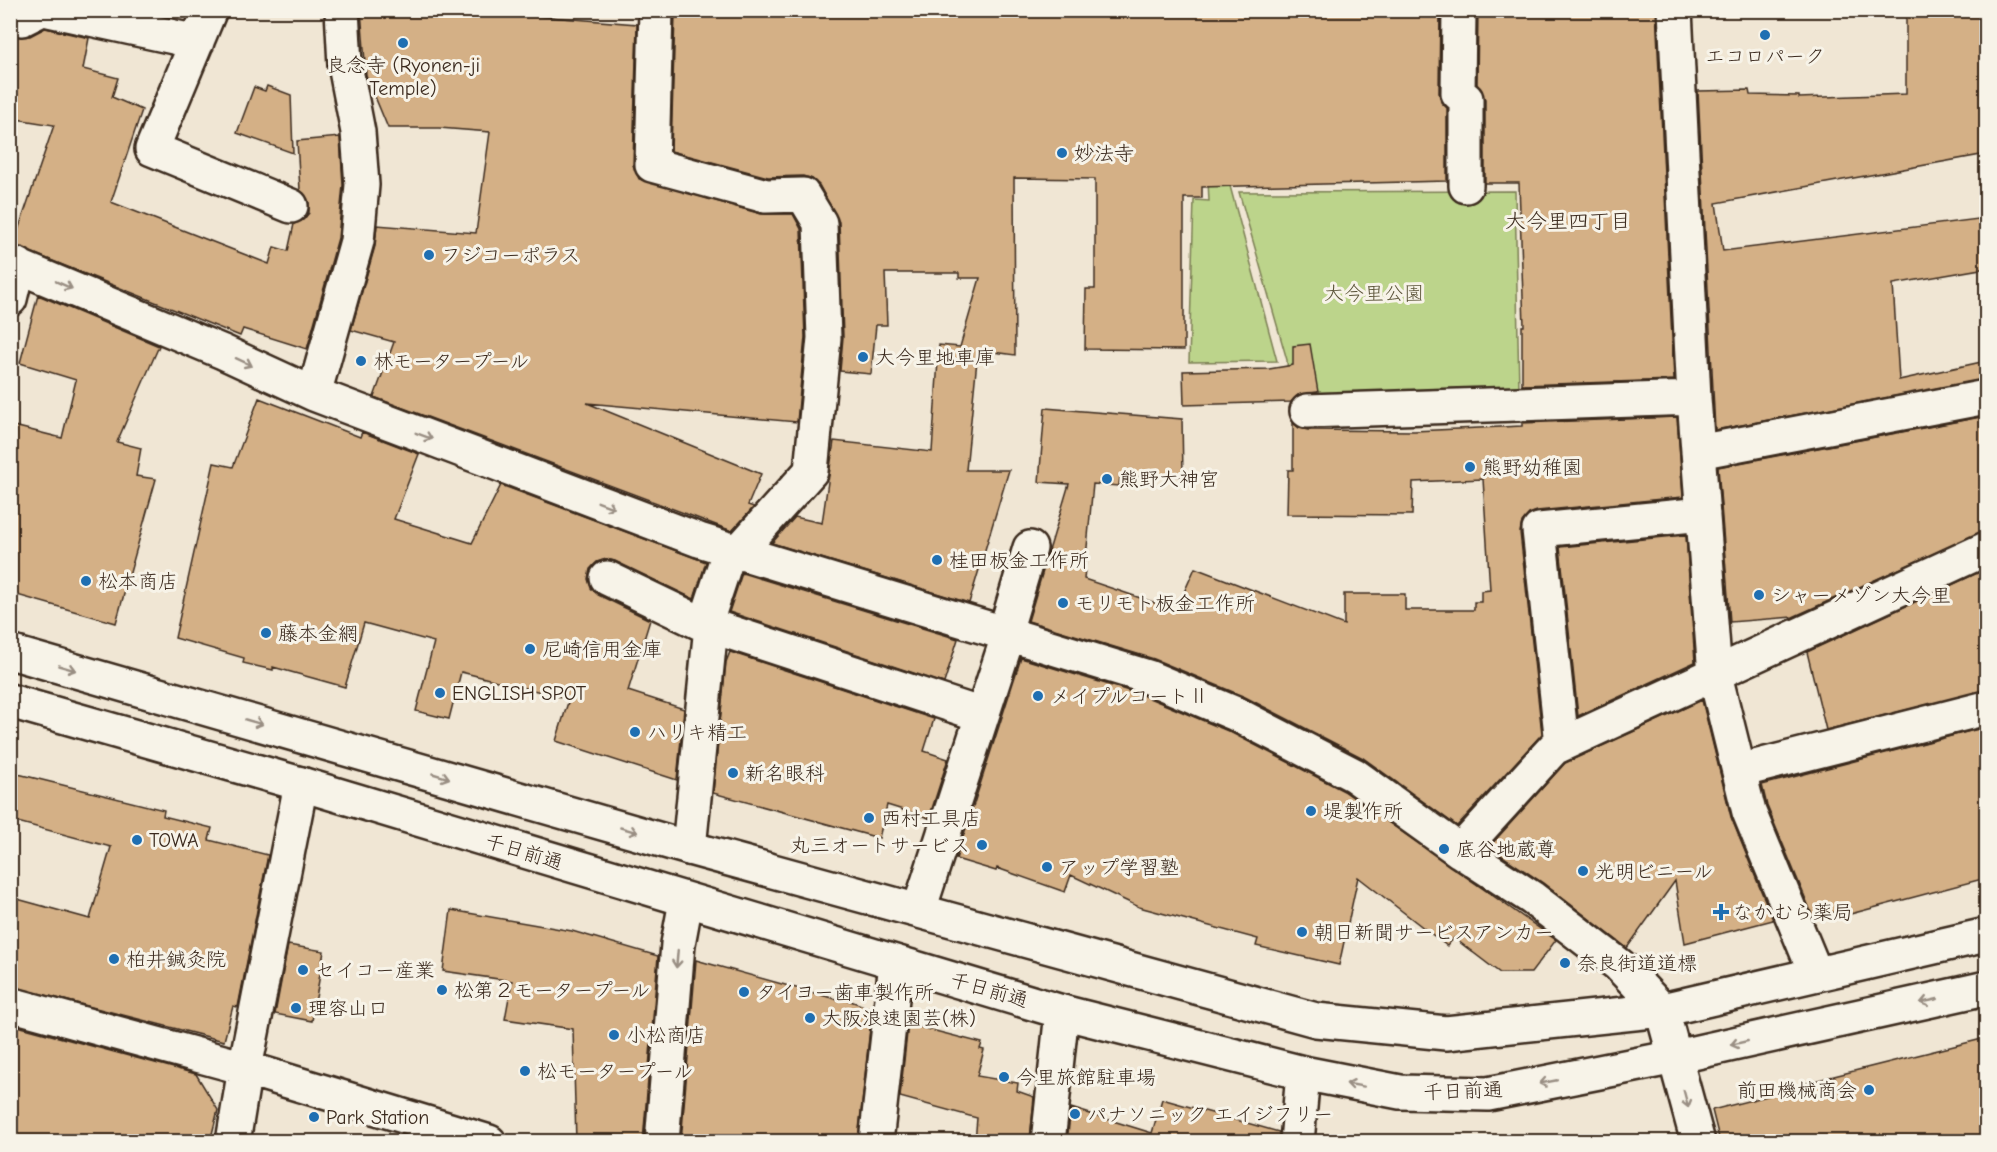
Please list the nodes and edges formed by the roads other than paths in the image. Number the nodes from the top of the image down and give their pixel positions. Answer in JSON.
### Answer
{"nodes":[{"id":1,"x":40,"y":10,"type":"edge"},
{"id":2,"x":49,"y":10,"type":"edge"},
{"id":3,"x":210,"y":10,"type":"edge"},
{"id":4,"x":342,"y":10,"type":"edge"},
{"id":5,"x":1458,"y":10,"type":"edge"},
{"id":6,"x":1675,"y":10,"type":"edge"},
{"id":7,"x":651,"y":11,"type":"edge"},
{"id":8,"x":10,"y":17,"type":"edge"},
{"id":9,"x":122,"y":18,"type":"edge"},
{"id":10,"x":196,"y":42,"type":"junction"},
{"id":11,"x":1466,"y":186,"type":"dead end"},
{"id":12,"x":291,"y":206,"type":"dead end"},
{"id":13,"x":14,"y":264,"type":"edge"},
{"id":14,"x":10,"y":299,"type":"edge"},
{"id":15,"x":314,"y":394,"type":"junction"},
{"id":16,"x":1986,"y":397,"type":"edge"},
{"id":17,"x":1694,"y":398,"type":"junction"},
{"id":18,"x":1307,"y":411,"type":"dead end"},
{"id":19,"x":1698,"y":453,"type":"junction"},
{"id":20,"x":1703,"y":514,"type":"junction"},
{"id":21,"x":1030,"y":548,"type":"dead end"},
{"id":22,"x":1986,"y":549,"type":"edge"},
{"id":23,"x":734,"y":550,"type":"junction"},
{"id":24,"x":607,"y":578,"type":"dead end"},
{"id":25,"x":708,"y":625,"type":"junction"},
{"id":26,"x":1007,"y":632,"type":"junction"},
{"id":27,"x":10,"y":651,"type":"edge"},
{"id":28,"x":1715,"y":675,"type":"junction"},
{"id":29,"x":10,"y":701,"type":"edge"},
{"id":30,"x":1986,"y":708,"type":"edge"},
{"id":31,"x":982,"y":714,"type":"junction"},
{"id":32,"x":1562,"y":744,"type":"junction"},
{"id":33,"x":1739,"y":771,"type":"junction"},
{"id":34,"x":302,"y":784,"type":"junction"},
{"id":35,"x":689,"y":848,"type":"junction"},
{"id":36,"x":1460,"y":852,"type":"junction"},
{"id":37,"x":686,"y":901,"type":"junction"},
{"id":38,"x":919,"y":910,"type":"junction"},
{"id":39,"x":1986,"y":936,"type":"edge"},
{"id":40,"x":896,"y":963,"type":"junction"},
{"id":41,"x":1816,"y":974,"type":"junction"},
{"id":42,"x":1986,"y":988,"type":"edge"},
{"id":43,"x":10,"y":1004,"type":"edge"},
{"id":44,"x":1662,"y":1010,"type":"junction"},
{"id":45,"x":1062,"y":1012,"type":"junction"},
{"id":46,"x":1675,"y":1057,"type":"junction"},
{"id":47,"x":245,"y":1068,"type":"junction"},
{"id":48,"x":1303,"y":1073,"type":"junction"},
{"id":49,"x":233,"y":1142,"type":"edge"},
{"id":50,"x":489,"y":1142,"type":"edge"},
{"id":51,"x":662,"y":1142,"type":"edge"},
{"id":52,"x":876,"y":1142,"type":"edge"},
{"id":53,"x":1048,"y":1142,"type":"edge"},
{"id":54,"x":1297,"y":1142,"type":"edge"},
{"id":55,"x":1698,"y":1142,"type":"edge"}],
"edges":[{"from":1,"to":8,"type":"main road"},
{"from":2,"to":9,"type":"main road"},
{"from":3,"to":10,"type":"main road"},
{"from":4,"to":15,"type":"main road"},
{"from":5,"to":11,"type":"main road"},
{"from":6,"to":17,"type":"main road"},
{"from":7,"to":23,"type":"main road"},
{"from":9,"to":10,"type":"main road"},
{"from":10,"to":12,"type":"main road"},
{"from":13,"to":14,"type":"main road"},
{"from":13,"to":15,"type":"main road","one_way":true},
{"from":15,"to":23,"type":"main road","one_way":true},
{"from":16,"to":19,"type":"main road"},
{"from":17,"to":18,"type":"main road"},
{"from":17,"to":19,"type":"main road"},
{"from":19,"to":20,"type":"main road"},
{"from":20,"to":28,"type":"main road"},
{"from":20,"to":32,"type":"main road"},
{"from":21,"to":26,"type":"main road"},
{"from":22,"to":28,"type":"main road"},
{"from":23,"to":25,"type":"main road"},
{"from":23,"to":26,"type":"main road"},
{"from":24,"to":25,"type":"main road"},
{"from":25,"to":31,"type":"main road"},
{"from":25,"to":35,"type":"main road"},
{"from":26,"to":31,"type":"main road"},
{"from":26,"to":36,"type":"main road"},
{"from":27,"to":35,"type":"main road","one_way":true},
{"from":28,"to":32,"type":"main road"},
{"from":28,"to":33,"type":"main road"},
{"from":29,"to":34,"type":"main road","name":"千日前通"},
{"from":30,"to":33,"type":"main road"},
{"from":31,"to":38,"type":"main road"},
{"from":32,"to":36,"type":"main road"},
{"from":33,"to":41,"type":"main road"},
{"from":34,"to":37,"type":"main road","name":"千日前通"},
{"from":34,"to":47,"type":"main road"},
{"from":35,"to":38,"type":"main road"},
{"from":36,"to":44,"type":"main road"},
{"from":37,"to":40,"type":"main road","name":"千日前通"},
{"from":37,"to":51,"type":"main road","one_way":true},
{"from":38,"to":44,"type":"main road"},
{"from":39,"to":41,"type":"main road"},
{"from":40,"to":45,"type":"main road","name":"千日前通"},
{"from":40,"to":52,"type":"main road"},
{"from":41,"to":44,"type":"main road"},
{"from":42,"to":46,"type":"main road","name":"千日前通","one_way":true},
{"from":43,"to":47,"type":"main road"},
{"from":44,"to":46,"type":"main road"},
{"from":45,"to":48,"type":"main road","name":"千日前通"},
{"from":45,"to":53,"type":"main road"},
{"from":46,"to":48,"type":"main road","name":"千日前通","one_way":true},
{"from":46,"to":55,"type":"main road","one_way":true},
{"from":47,"to":49,"type":"main road"},
{"from":47,"to":50,"type":"main road"},
{"from":48,"to":54,"type":"main road"}]}
